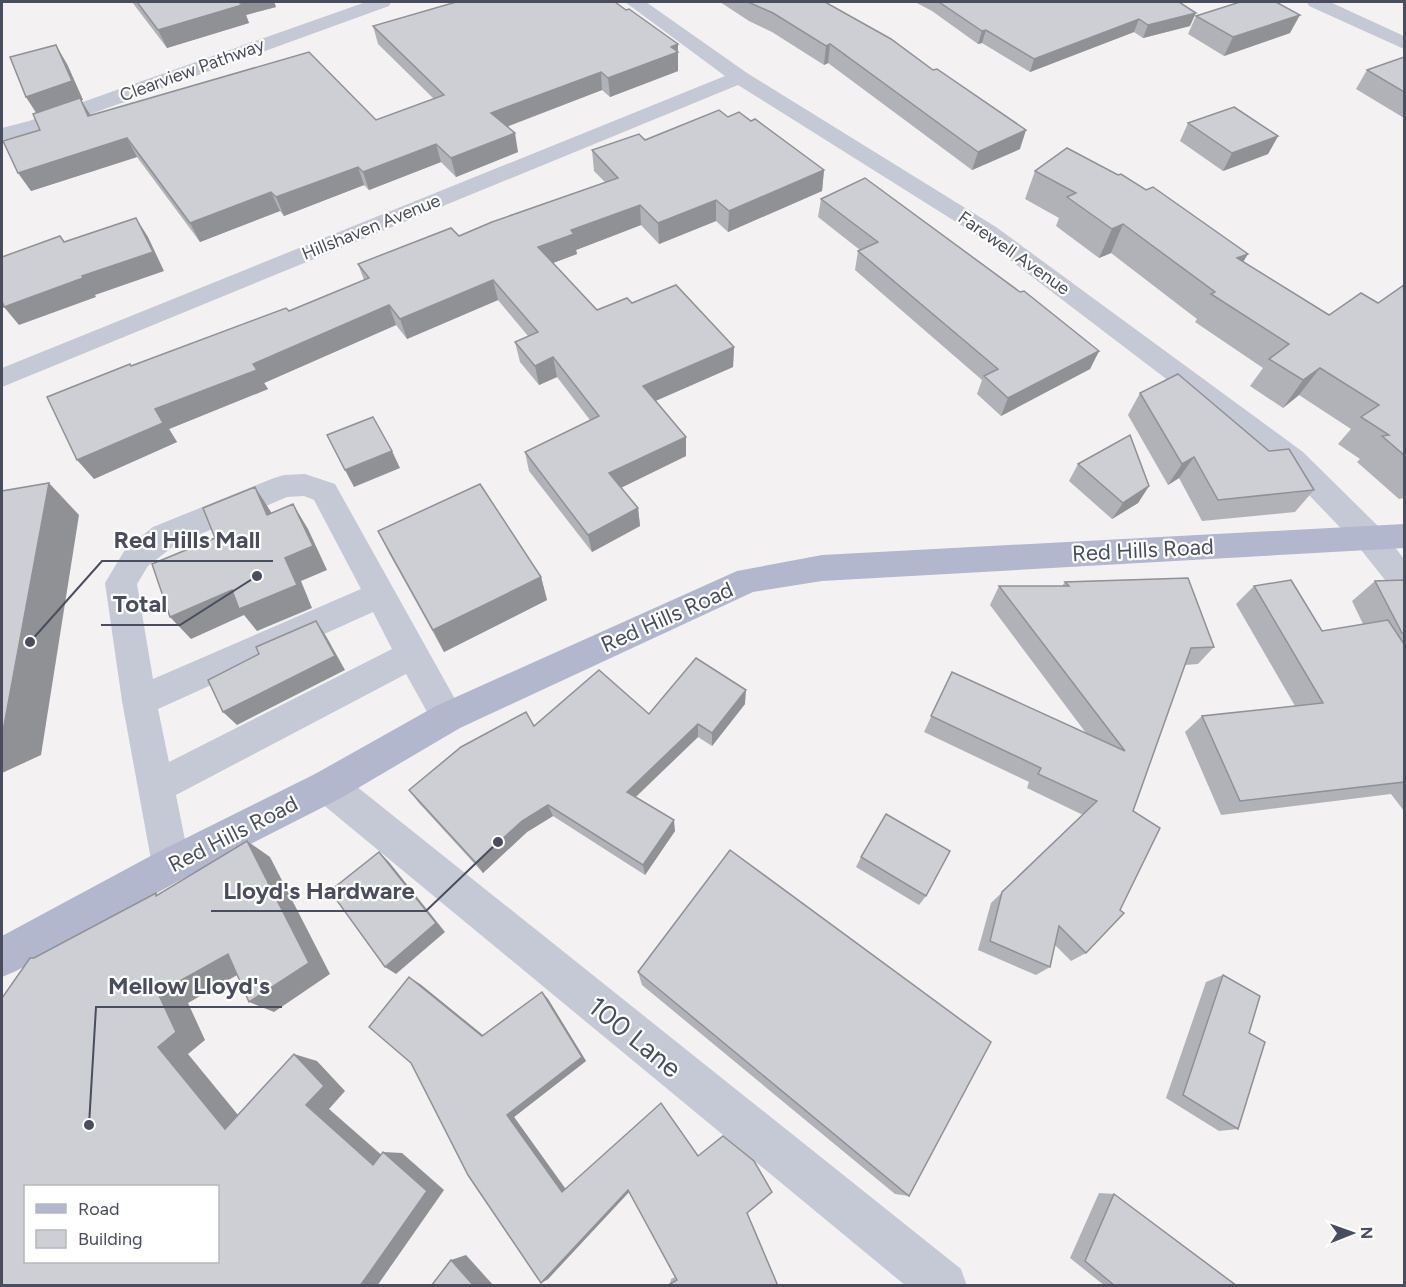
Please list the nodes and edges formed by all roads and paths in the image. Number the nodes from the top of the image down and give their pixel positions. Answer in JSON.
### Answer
{"nodes":[{"id":1,"x":382,"y":2,"type":"edge"},
{"id":2,"x":634,"y":2,"type":"edge"},
{"id":3,"x":1316,"y":2,"type":"edge"},
{"id":4,"x":1404,"y":43,"type":"edge"},
{"id":5,"x":740,"y":77,"type":"junction"},
{"id":6,"x":2,"y":134,"type":"edge"},
{"id":7,"x":2,"y":378,"type":"edge"},
{"id":8,"x":1404,"y":536,"type":"edge"},
{"id":9,"x":1369,"y":537,"type":"junction"},
{"id":10,"x":1404,"y":581,"type":"edge"},
{"id":11,"x":381,"y":594,"type":"junction"},
{"id":12,"x":411,"y":655,"type":"junction"},
{"id":13,"x":139,"y":701,"type":"junction"},
{"id":14,"x":448,"y":717,"type":"junction"},
{"id":15,"x":328,"y":786,"type":"junction"},
{"id":16,"x":156,"y":787,"type":"junction"},
{"id":17,"x":171,"y":865,"type":"junction"},
{"id":18,"x":2,"y":957,"type":"edge"},
{"id":19,"x":944,"y":1286,"type":"edge"}],
"edges":[{"from":1,"to":6,"type":"street","name":"Clearview Pathway"},
{"from":2,"to":5,"type":"street","name":"Farewell Avenue"},
{"from":3,"to":4,"type":"street"},
{"from":5,"to":7,"type":"street","name":"Hillshaven Avenue"},
{"from":5,"to":9,"type":"street","name":"Farewell Avenue"},
{"from":8,"to":9,"type":"main road","name":"Red Hills Road"},
{"from":9,"to":10,"type":"street","name":"Farewell Avenue"},
{"from":9,"to":14,"type":"main road","name":"Red Hills Road"},
{"from":11,"to":12,"type":"street"},
{"from":11,"to":13,"type":"street"},
{"from":11,"to":13,"type":"street"},
{"from":12,"to":14,"type":"street"},
{"from":12,"to":16,"type":"street"},
{"from":13,"to":16,"type":"street"},
{"from":14,"to":15,"type":"main road","name":"Red Hills Road"},
{"from":15,"to":17,"type":"main road","name":"Red Hills Road"},
{"from":15,"to":19,"type":"street","name":"100 Lane"},
{"from":16,"to":17,"type":"street"},
{"from":17,"to":18,"type":"main road","name":"Red Hills Road"}]}
